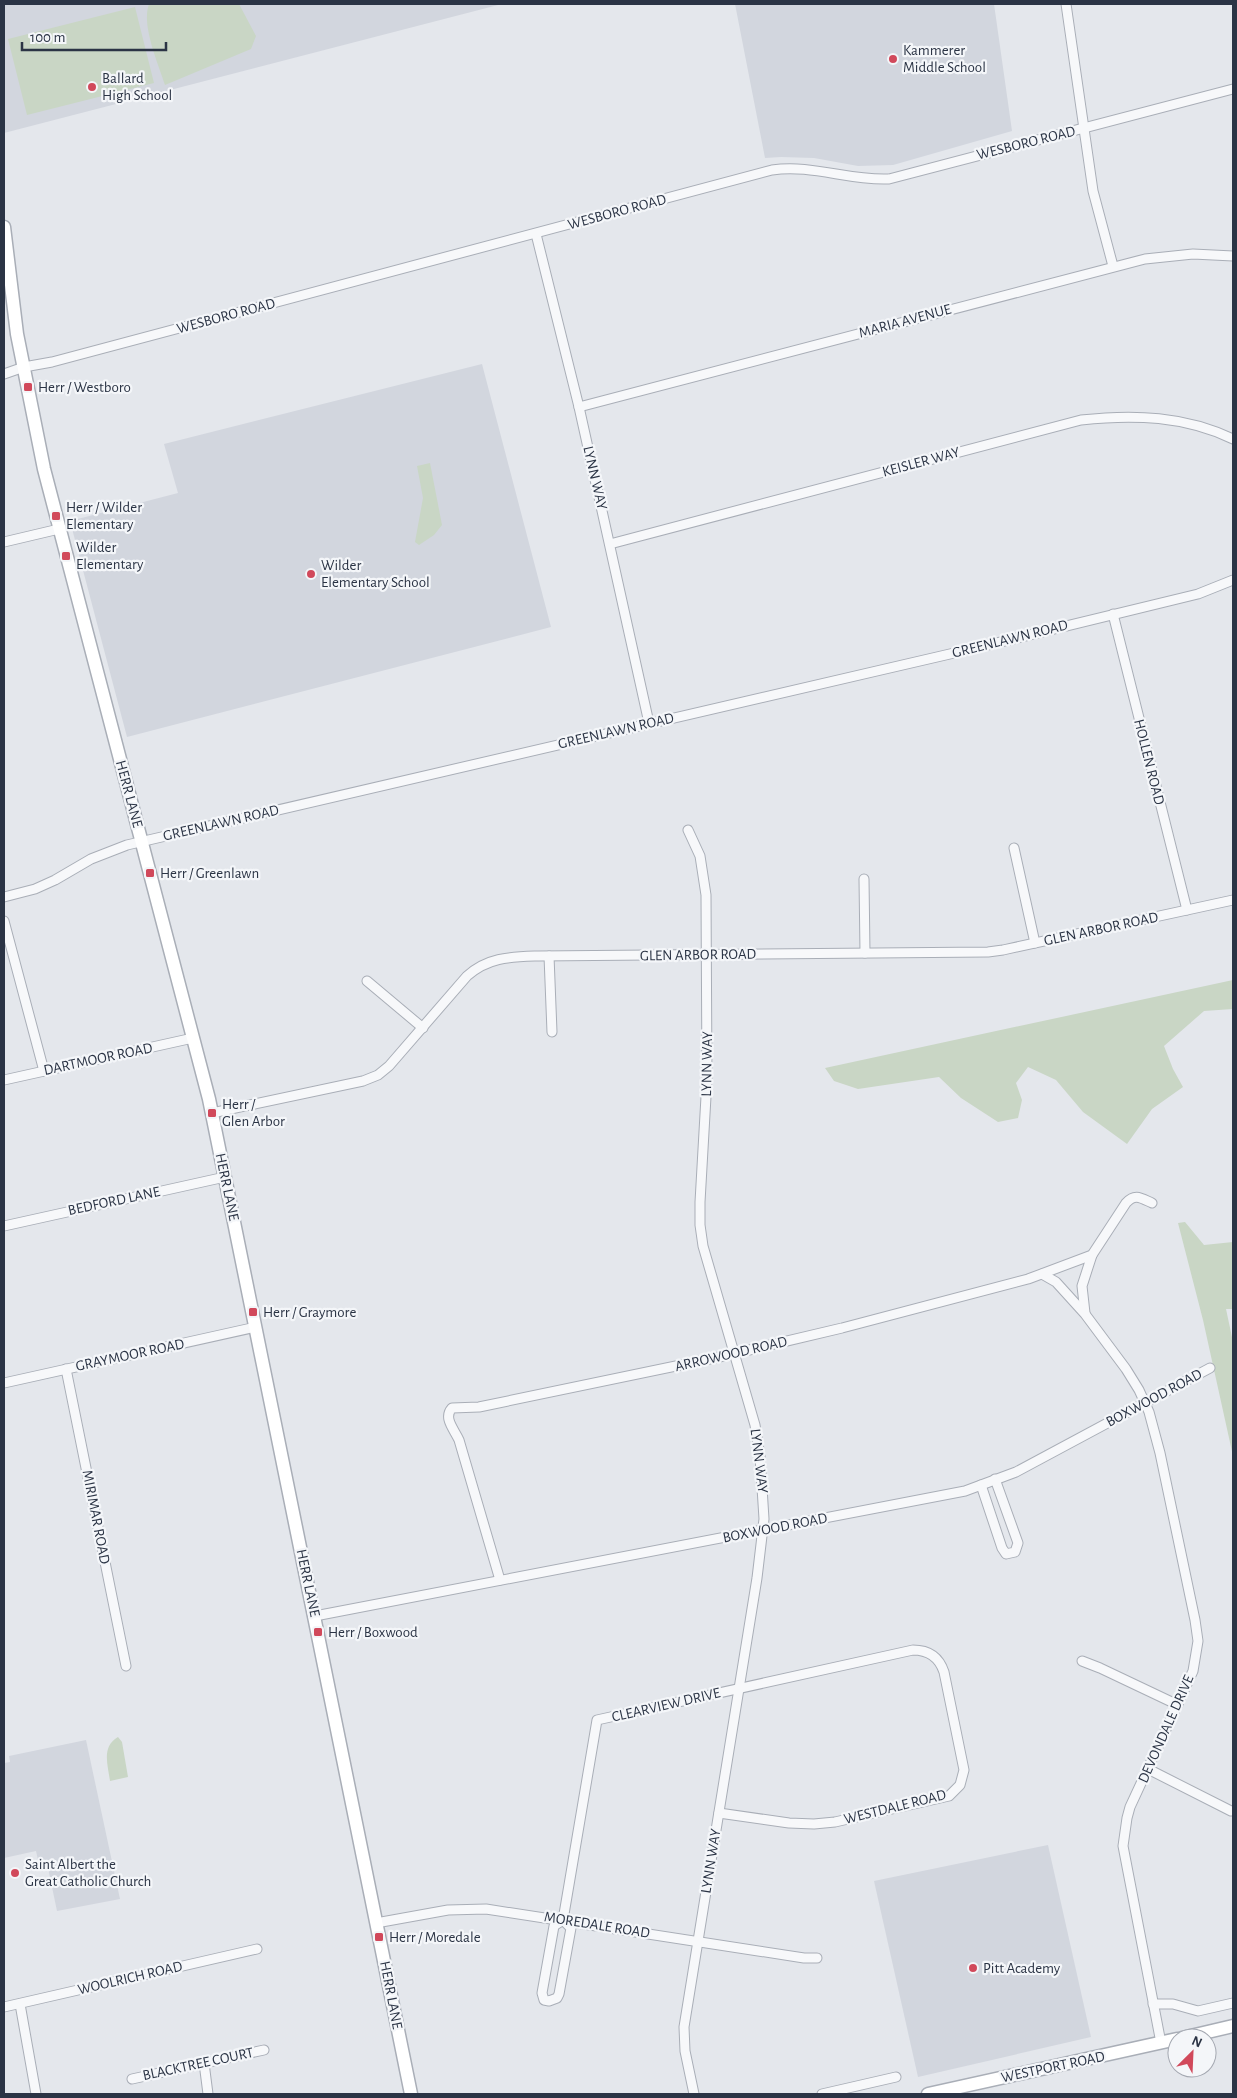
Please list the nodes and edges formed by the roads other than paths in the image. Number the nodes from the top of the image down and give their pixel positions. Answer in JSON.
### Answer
{"nodes":[{"id":1,"x":1066,"y":4,"type":"edge"},
{"id":2,"x":1233,"y":89,"type":"edge"},
{"id":3,"x":1084,"y":129,"type":"junction"},
{"id":4,"x":4,"y":227,"type":"edge"},
{"id":5,"x":536,"y":234,"type":"junction"},
{"id":6,"x":1233,"y":256,"type":"edge"},
{"id":7,"x":1113,"y":266,"type":"junction"},
{"id":8,"x":24,"y":367,"type":"junction"},
{"id":9,"x":4,"y":374,"type":"edge"},
{"id":10,"x":579,"y":407,"type":"junction"},
{"id":11,"x":1233,"y":439,"type":"edge"},
{"id":12,"x":59,"y":528,"type":"junction"},
{"id":13,"x":4,"y":542,"type":"edge"},
{"id":14,"x":610,"y":544,"type":"junction"},
{"id":15,"x":1233,"y":580,"type":"edge"},
{"id":16,"x":1113,"y":614,"type":"junction"},
{"id":17,"x":650,"y":723,"type":"junction"},
{"id":18,"x":688,"y":830,"type":"dead end"},
{"id":19,"x":143,"y":842,"type":"junction"},
{"id":20,"x":1014,"y":848,"type":"dead end"},
{"id":21,"x":864,"y":879,"type":"dead end"},
{"id":22,"x":4,"y":897,"type":"edge"},
{"id":23,"x":1233,"y":900,"type":"edge"},
{"id":24,"x":1188,"y":910,"type":"junction"},
{"id":25,"x":4,"y":921,"type":"edge"},
{"id":26,"x":1035,"y":943,"type":"junction"},
{"id":27,"x":865,"y":953,"type":"junction"},
{"id":28,"x":706,"y":954,"type":"junction"},
{"id":29,"x":549,"y":956,"type":"junction"},
{"id":30,"x":367,"y":981,"type":"dead end"},
{"id":31,"x":422,"y":1028,"type":"junction"},
{"id":32,"x":552,"y":1032,"type":"dead end"},
{"id":33,"x":193,"y":1038,"type":"junction"},
{"id":34,"x":44,"y":1071,"type":"junction"},
{"id":35,"x":4,"y":1080,"type":"edge"},
{"id":36,"x":212,"y":1113,"type":"junction"},
{"id":37,"x":225,"y":1177,"type":"junction"},
{"id":38,"x":1152,"y":1203,"type":"dead end"},
{"id":39,"x":4,"y":1226,"type":"edge"},
{"id":40,"x":1092,"y":1255,"type":"junction"},
{"id":41,"x":1042,"y":1274,"type":"junction"},
{"id":42,"x":1085,"y":1314,"type":"junction"},
{"id":43,"x":256,"y":1327,"type":"junction"},
{"id":44,"x":734,"y":1353,"type":"junction"},
{"id":45,"x":1210,"y":1368,"type":"dead end"},
{"id":46,"x":66,"y":1369,"type":"junction"},
{"id":47,"x":4,"y":1383,"type":"edge"},
{"id":48,"x":1145,"y":1403,"type":"junction"},
{"id":49,"x":995,"y":1479,"type":"junction"},
{"id":50,"x":981,"y":1485,"type":"junction"},
{"id":51,"x":763,"y":1530,"type":"junction"},
{"id":52,"x":500,"y":1580,"type":"junction"},
{"id":53,"x":315,"y":1616,"type":"junction"},
{"id":54,"x":931,"y":1654,"type":"joint"},
{"id":55,"x":1082,"y":1661,"type":"dead end"},
{"id":56,"x":126,"y":1666,"type":"dead end"},
{"id":57,"x":739,"y":1688,"type":"junction"},
{"id":58,"x":1178,"y":1705,"type":"junction"},
{"id":59,"x":1148,"y":1769,"type":"junction"},
{"id":60,"x":1231,"y":1812,"type":"dead end"},
{"id":61,"x":719,"y":1813,"type":"junction"},
{"id":62,"x":564,"y":1920,"type":"junction"},
{"id":63,"x":376,"y":1923,"type":"junction"},
{"id":64,"x":697,"y":1942,"type":"junction"},
{"id":65,"x":257,"y":1948,"type":"dead end"},
{"id":66,"x":817,"y":1958,"type":"dead end"},
{"id":67,"x":1233,"y":2003,"type":"edge"},
{"id":68,"x":20,"y":2004,"type":"junction"},
{"id":69,"x":1153,"y":2004,"type":"junction"},
{"id":70,"x":4,"y":2007,"type":"edge"},
{"id":71,"x":1233,"y":2026,"type":"edge"},
{"id":72,"x":1217,"y":2030,"type":"edge"},
{"id":73,"x":1167,"y":2041,"type":"edge"},
{"id":74,"x":1161,"y":2042,"type":"junction"},
{"id":75,"x":264,"y":2050,"type":"dead end"},
{"id":76,"x":204,"y":2063,"type":"junction"},
{"id":77,"x":896,"y":2077,"type":"dead end"},
{"id":78,"x":132,"y":2079,"type":"dead end"},
{"id":79,"x":36,"y":2094,"type":"edge"},
{"id":80,"x":208,"y":2094,"type":"edge"},
{"id":81,"x":411,"y":2094,"type":"edge"},
{"id":82,"x":694,"y":2094,"type":"edge"},
{"id":83,"x":822,"y":2094,"type":"edge"},
{"id":84,"x":928,"y":2094,"type":"edge"}],
"edges":[{"from":1,"to":3,"type":"street"},
{"from":2,"to":3,"type":"street","name":"WESBORO ROAD"},
{"from":3,"to":5,"type":"street","name":"WESBORO ROAD"},
{"from":3,"to":7,"type":"street"},
{"from":4,"to":8,"type":"main road","name":"HERR LANE"},
{"from":5,"to":8,"type":"street","name":"WESBORO ROAD"},
{"from":5,"to":10,"type":"street","name":"LYNN WAY"},
{"from":6,"to":7,"type":"street","name":"MARIA AVENUE"},
{"from":7,"to":10,"type":"street","name":"MARIA AVENUE"},
{"from":8,"to":9,"type":"street","name":"WESBORO ROAD"},
{"from":8,"to":12,"type":"main road","name":"HERR LANE"},
{"from":10,"to":14,"type":"street","name":"LYNN WAY"},
{"from":11,"to":14,"type":"street","name":"KEISLER WAY"},
{"from":12,"to":13,"type":"street"},
{"from":12,"to":19,"type":"main road","name":"HERR LANE"},
{"from":14,"to":17,"type":"street","name":"LYNN WAY"},
{"from":15,"to":16,"type":"street","name":"GREENLAWN ROAD"},
{"from":16,"to":17,"type":"street","name":"GREENLAWN ROAD"},
{"from":16,"to":24,"type":"street","name":"HOLLEN ROAD"},
{"from":17,"to":19,"type":"street","name":"GREENLAWN ROAD"},
{"from":18,"to":28,"type":"street","name":"LYNN WAY"},
{"from":19,"to":22,"type":"street","name":"GREENLAWN ROAD"},
{"from":19,"to":33,"type":"main road","name":"HERR LANE"},
{"from":20,"to":26,"type":"street"},
{"from":21,"to":27,"type":"street"},
{"from":23,"to":24,"type":"street","name":"GLEN ARBOR ROAD"},
{"from":24,"to":26,"type":"street","name":"GLEN ARBOR ROAD"},
{"from":25,"to":34,"type":"street"},
{"from":26,"to":27,"type":"street","name":"GLEN ARBOR ROAD"},
{"from":27,"to":28,"type":"street","name":"GLEN ARBOR ROAD"},
{"from":28,"to":29,"type":"street","name":"GLEN ARBOR ROAD"},
{"from":28,"to":44,"type":"street","name":"LYNN WAY"},
{"from":29,"to":31,"type":"street","name":"GLEN ARBOR ROAD"},
{"from":29,"to":32,"type":"street"},
{"from":30,"to":31,"type":"street"},
{"from":31,"to":36,"type":"street","name":"GLEN ARBOR ROAD"},
{"from":33,"to":34,"type":"street","name":"DARTMOOR ROAD"},
{"from":33,"to":36,"type":"main road","name":"HERR LANE"},
{"from":34,"to":35,"type":"street","name":"DARTMOOR ROAD"},
{"from":36,"to":37,"type":"main road","name":"HERR LANE"},
{"from":37,"to":39,"type":"street","name":"BEDFORD LANE"},
{"from":37,"to":43,"type":"main road","name":"HERR LANE"},
{"from":38,"to":40,"type":"street"},
{"from":40,"to":41,"type":"street","name":"ARROWOOD ROAD"},
{"from":40,"to":42,"type":"street"},
{"from":41,"to":42,"type":"street","name":"DEVONDALE DRIVE"},
{"from":41,"to":44,"type":"street","name":"ARROWOOD ROAD"},
{"from":42,"to":48,"type":"street","name":"DEVONDALE DRIVE"},
{"from":43,"to":46,"type":"street","name":"GRAYMOOR ROAD"},
{"from":43,"to":53,"type":"main road","name":"HERR LANE"},
{"from":44,"to":51,"type":"street","name":"LYNN WAY"},
{"from":44,"to":52,"type":"street","name":"ARROWOOD ROAD"},
{"from":45,"to":48,"type":"street","name":"BOXWOOD ROAD"},
{"from":46,"to":47,"type":"street","name":"GRAYMOOR ROAD"},
{"from":46,"to":56,"type":"street","name":"MIRIMAR ROAD"},
{"from":48,"to":49,"type":"street","name":"BOXWOOD ROAD"},
{"from":48,"to":58,"type":"street","name":"DEVONDALE DRIVE"},
{"from":49,"to":50,"type":"street","name":"BOXWOOD ROAD"},
{"from":49,"to":50,"type":"street"},
{"from":50,"to":51,"type":"street","name":"BOXWOOD ROAD"},
{"from":51,"to":52,"type":"street","name":"BOXWOOD ROAD"},
{"from":51,"to":57,"type":"street","name":"LYNN WAY"},
{"from":52,"to":53,"type":"street","name":"BOXWOOD ROAD"},
{"from":53,"to":63,"type":"main road","name":"HERR LANE"},
{"from":54,"to":57,"type":"street","name":"CLEARVIEW DRIVE"},
{"from":54,"to":61,"type":"street","name":"WESTDALE ROAD"},
{"from":55,"to":58,"type":"street"},
{"from":57,"to":61,"type":"street","name":"LYNN WAY"},
{"from":57,"to":62,"type":"street","name":"CLEARVIEW DRIVE"},
{"from":58,"to":59,"type":"street","name":"DEVONDALE DRIVE"},
{"from":59,"to":60,"type":"street"},
{"from":59,"to":69,"type":"street","name":"DEVONDALE DRIVE"},
{"from":61,"to":64,"type":"street","name":"LYNN WAY"},
{"from":62,"to":62,"type":"street"},
{"from":62,"to":63,"type":"street","name":"MOREDALE ROAD"},
{"from":62,"to":64,"type":"street","name":"MOREDALE ROAD"},
{"from":63,"to":81,"type":"main road","name":"HERR LANE"},
{"from":64,"to":66,"type":"street","name":"MOREDALE ROAD"},
{"from":64,"to":82,"type":"street","name":"LYNN WAY"},
{"from":65,"to":68,"type":"street","name":"WOOLRICH ROAD"},
{"from":67,"to":69,"type":"street"},
{"from":68,"to":70,"type":"street","name":"WOOLRICH ROAD"},
{"from":68,"to":79,"type":"street"},
{"from":69,"to":74,"type":"street","name":"DEVONDALE DRIVE"},
{"from":71,"to":72,"type":"main road"},
{"from":73,"to":74,"type":"main road","name":"WESTPORT ROAD"},
{"from":74,"to":84,"type":"main road","name":"WESTPORT ROAD"},
{"from":75,"to":76,"type":"street","name":"BLACKTREE COURT"},
{"from":76,"to":78,"type":"street","name":"BLACKTREE COURT"},
{"from":76,"to":80,"type":"street"},
{"from":77,"to":83,"type":"street"}]}
